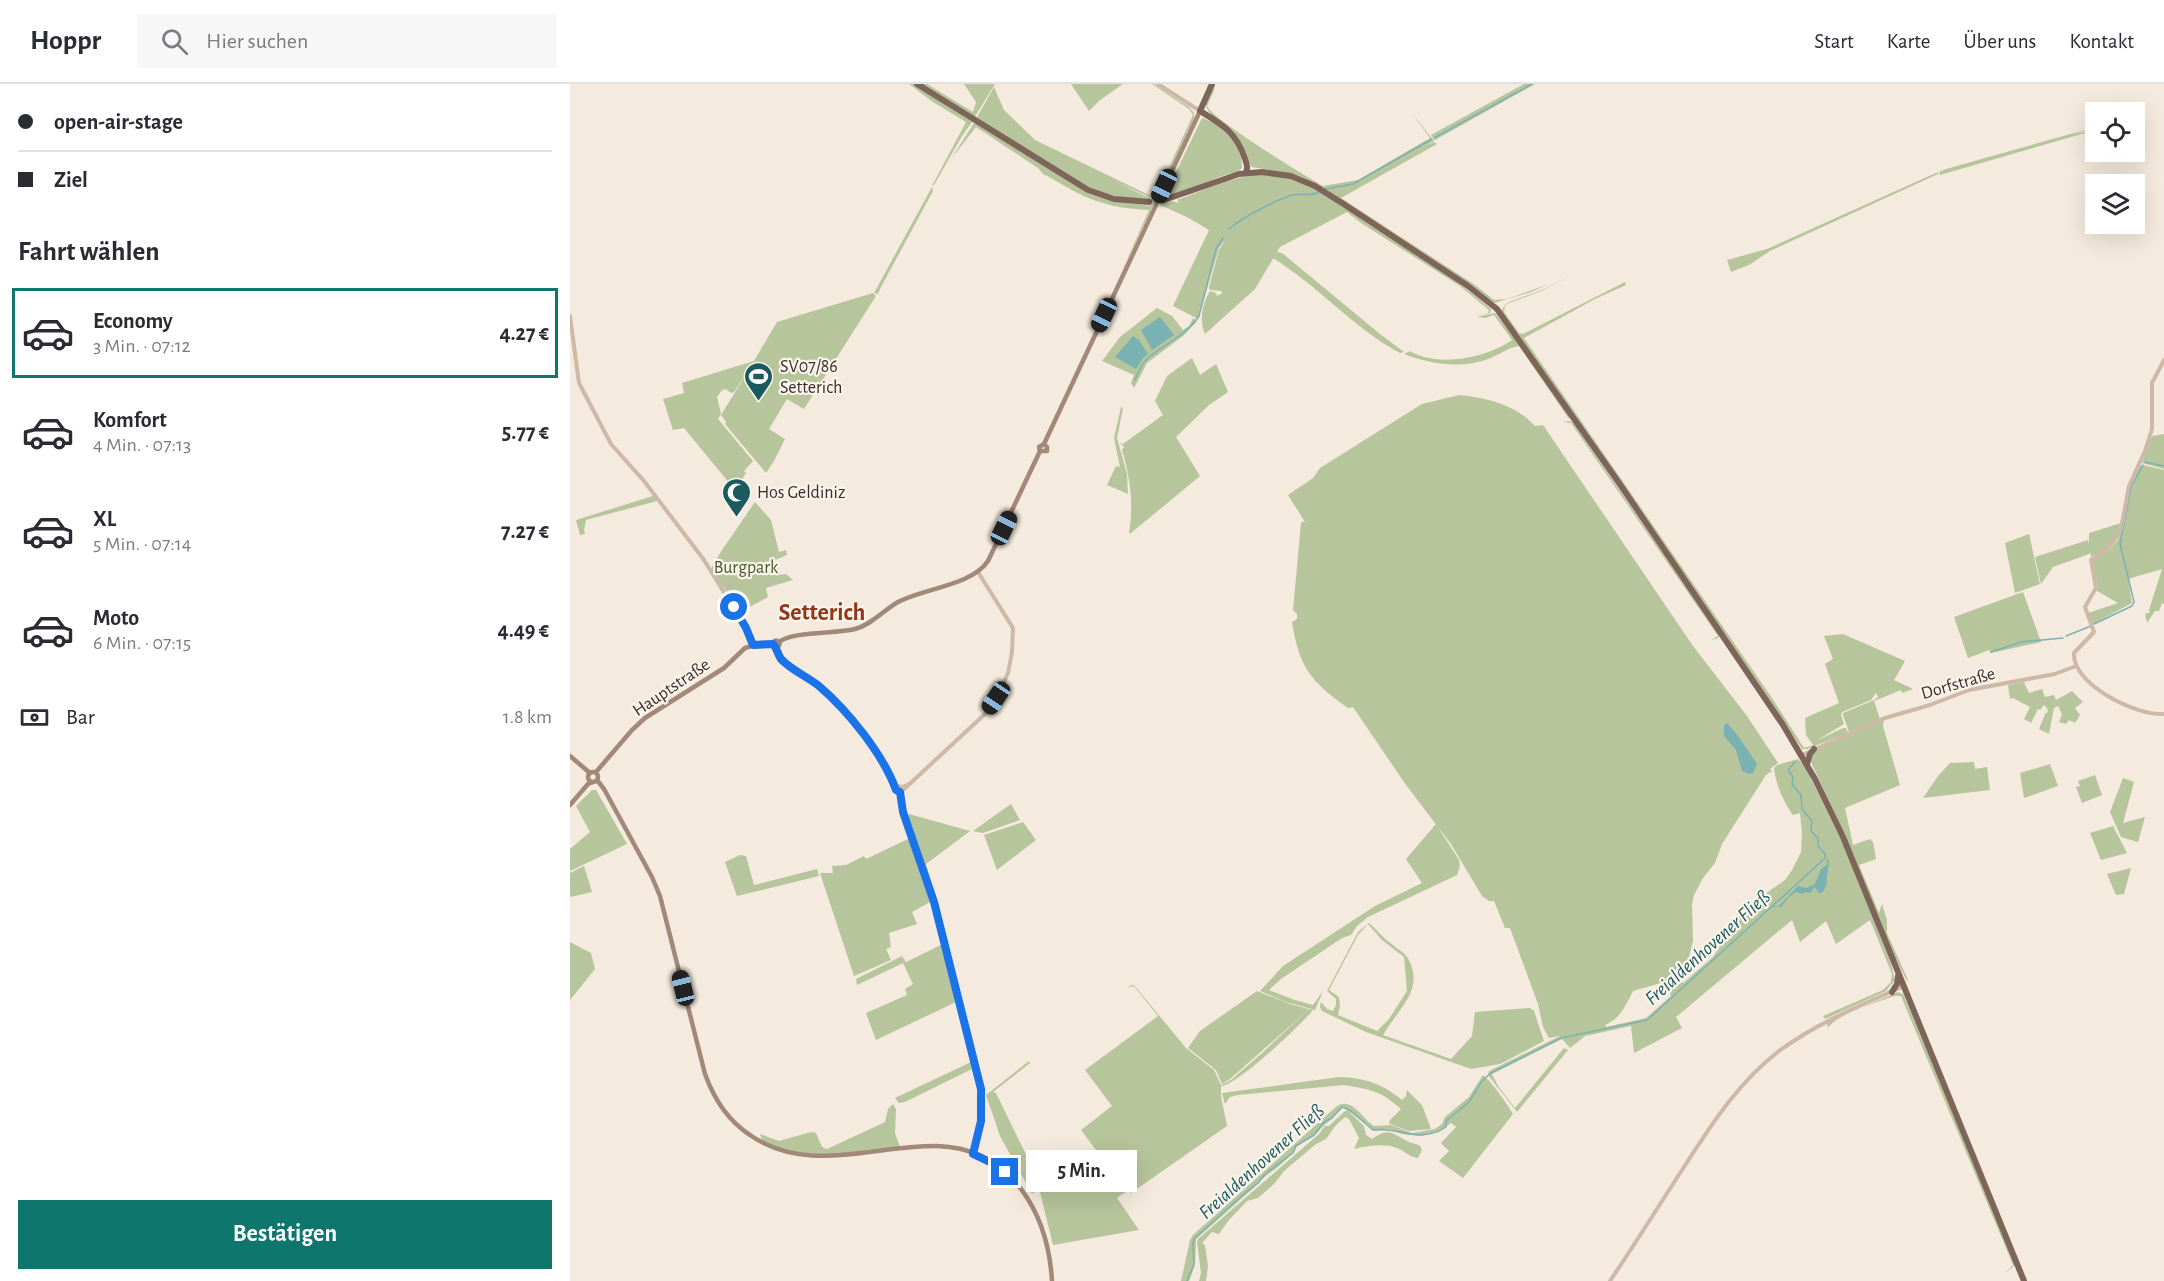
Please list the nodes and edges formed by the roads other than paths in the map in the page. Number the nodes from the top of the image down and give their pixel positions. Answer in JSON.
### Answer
{"nodes":[{"id":1,"x":917,"y":84,"type":"edge"},
{"id":2,"x":1158,"y":84,"type":"edge"},
{"id":3,"x":1212,"y":84,"type":"edge"},
{"id":4,"x":1200,"y":111,"type":"junction"},
{"id":5,"x":1244,"y":167,"type":"junction"},
{"id":6,"x":1164,"y":200,"type":"dead end"},
{"id":7,"x":1149,"y":202,"type":"dead end"},
{"id":8,"x":570,"y":316,"type":"edge"},
{"id":9,"x":2164,"y":360,"type":"edge"},
{"id":10,"x":978,"y":572,"type":"junction"},
{"id":11,"x":776,"y":644,"type":"junction"},
{"id":12,"x":753,"y":645,"type":"junction"},
{"id":13,"x":2076,"y":666,"type":"junction"},
{"id":14,"x":2164,"y":714,"type":"edge"},
{"id":15,"x":1814,"y":749,"type":"junction"},
{"id":16,"x":1802,"y":755,"type":"junction"},
{"id":17,"x":570,"y":756,"type":"edge"},
{"id":18,"x":1807,"y":765,"type":"junction"},
{"id":19,"x":596,"y":772,"type":"junction"},
{"id":20,"x":589,"y":775,"type":"junction"},
{"id":21,"x":595,"y":781,"type":"junction"},
{"id":22,"x":900,"y":789,"type":"junction"},
{"id":23,"x":570,"y":804,"type":"edge"},
{"id":24,"x":1898,"y":973,"type":"junction"},
{"id":25,"x":1904,"y":986,"type":"junction"},
{"id":26,"x":1892,"y":992,"type":"junction"},
{"id":27,"x":973,"y":1154,"type":"junction"},
{"id":28,"x":1052,"y":1281,"type":"edge"},
{"id":29,"x":1610,"y":1281,"type":"edge"},
{"id":30,"x":2024,"y":1281,"type":"edge"}],
"edges":[{"from":1,"to":7,"type":"main road"},
{"from":2,"to":4,"type":"street"},
{"from":3,"to":4,"type":"main road"},
{"from":4,"to":5,"type":"main road"},
{"from":4,"to":10,"type":"main road"},
{"from":5,"to":6,"type":"main road"},
{"from":5,"to":16,"type":"main road"},
{"from":8,"to":12,"type":"street"},
{"from":9,"to":13,"type":"street"},
{"from":10,"to":11,"type":"main road"},
{"from":10,"to":22,"type":"street"},
{"from":11,"to":12,"type":"main road"},
{"from":11,"to":22,"type":"street"},
{"from":12,"to":19,"type":"main road","name":"Hauptstraße"},
{"from":13,"to":14,"type":"street"},
{"from":13,"to":15,"type":"street","name":"Dorfstraße"},
{"from":15,"to":16,"type":"street","name":"Dorfstraße"},
{"from":15,"to":18,"type":"main road"},
{"from":16,"to":18,"type":"main road"},
{"from":17,"to":20,"type":"main road"},
{"from":18,"to":24,"type":"main road"},
{"from":19,"to":20,"type":"main road"},
{"from":19,"to":21,"type":"main road"},
{"from":20,"to":21,"type":"main road"},
{"from":20,"to":23,"type":"main road"},
{"from":21,"to":23,"type":"main road"},
{"from":21,"to":27,"type":"main road"},
{"from":22,"to":27,"type":"street"},
{"from":24,"to":25,"type":"main road"},
{"from":24,"to":26,"type":"main road"},
{"from":25,"to":26,"type":"street"},
{"from":25,"to":30,"type":"main road"},
{"from":26,"to":29,"type":"street"},
{"from":27,"to":28,"type":"main road"}]}
